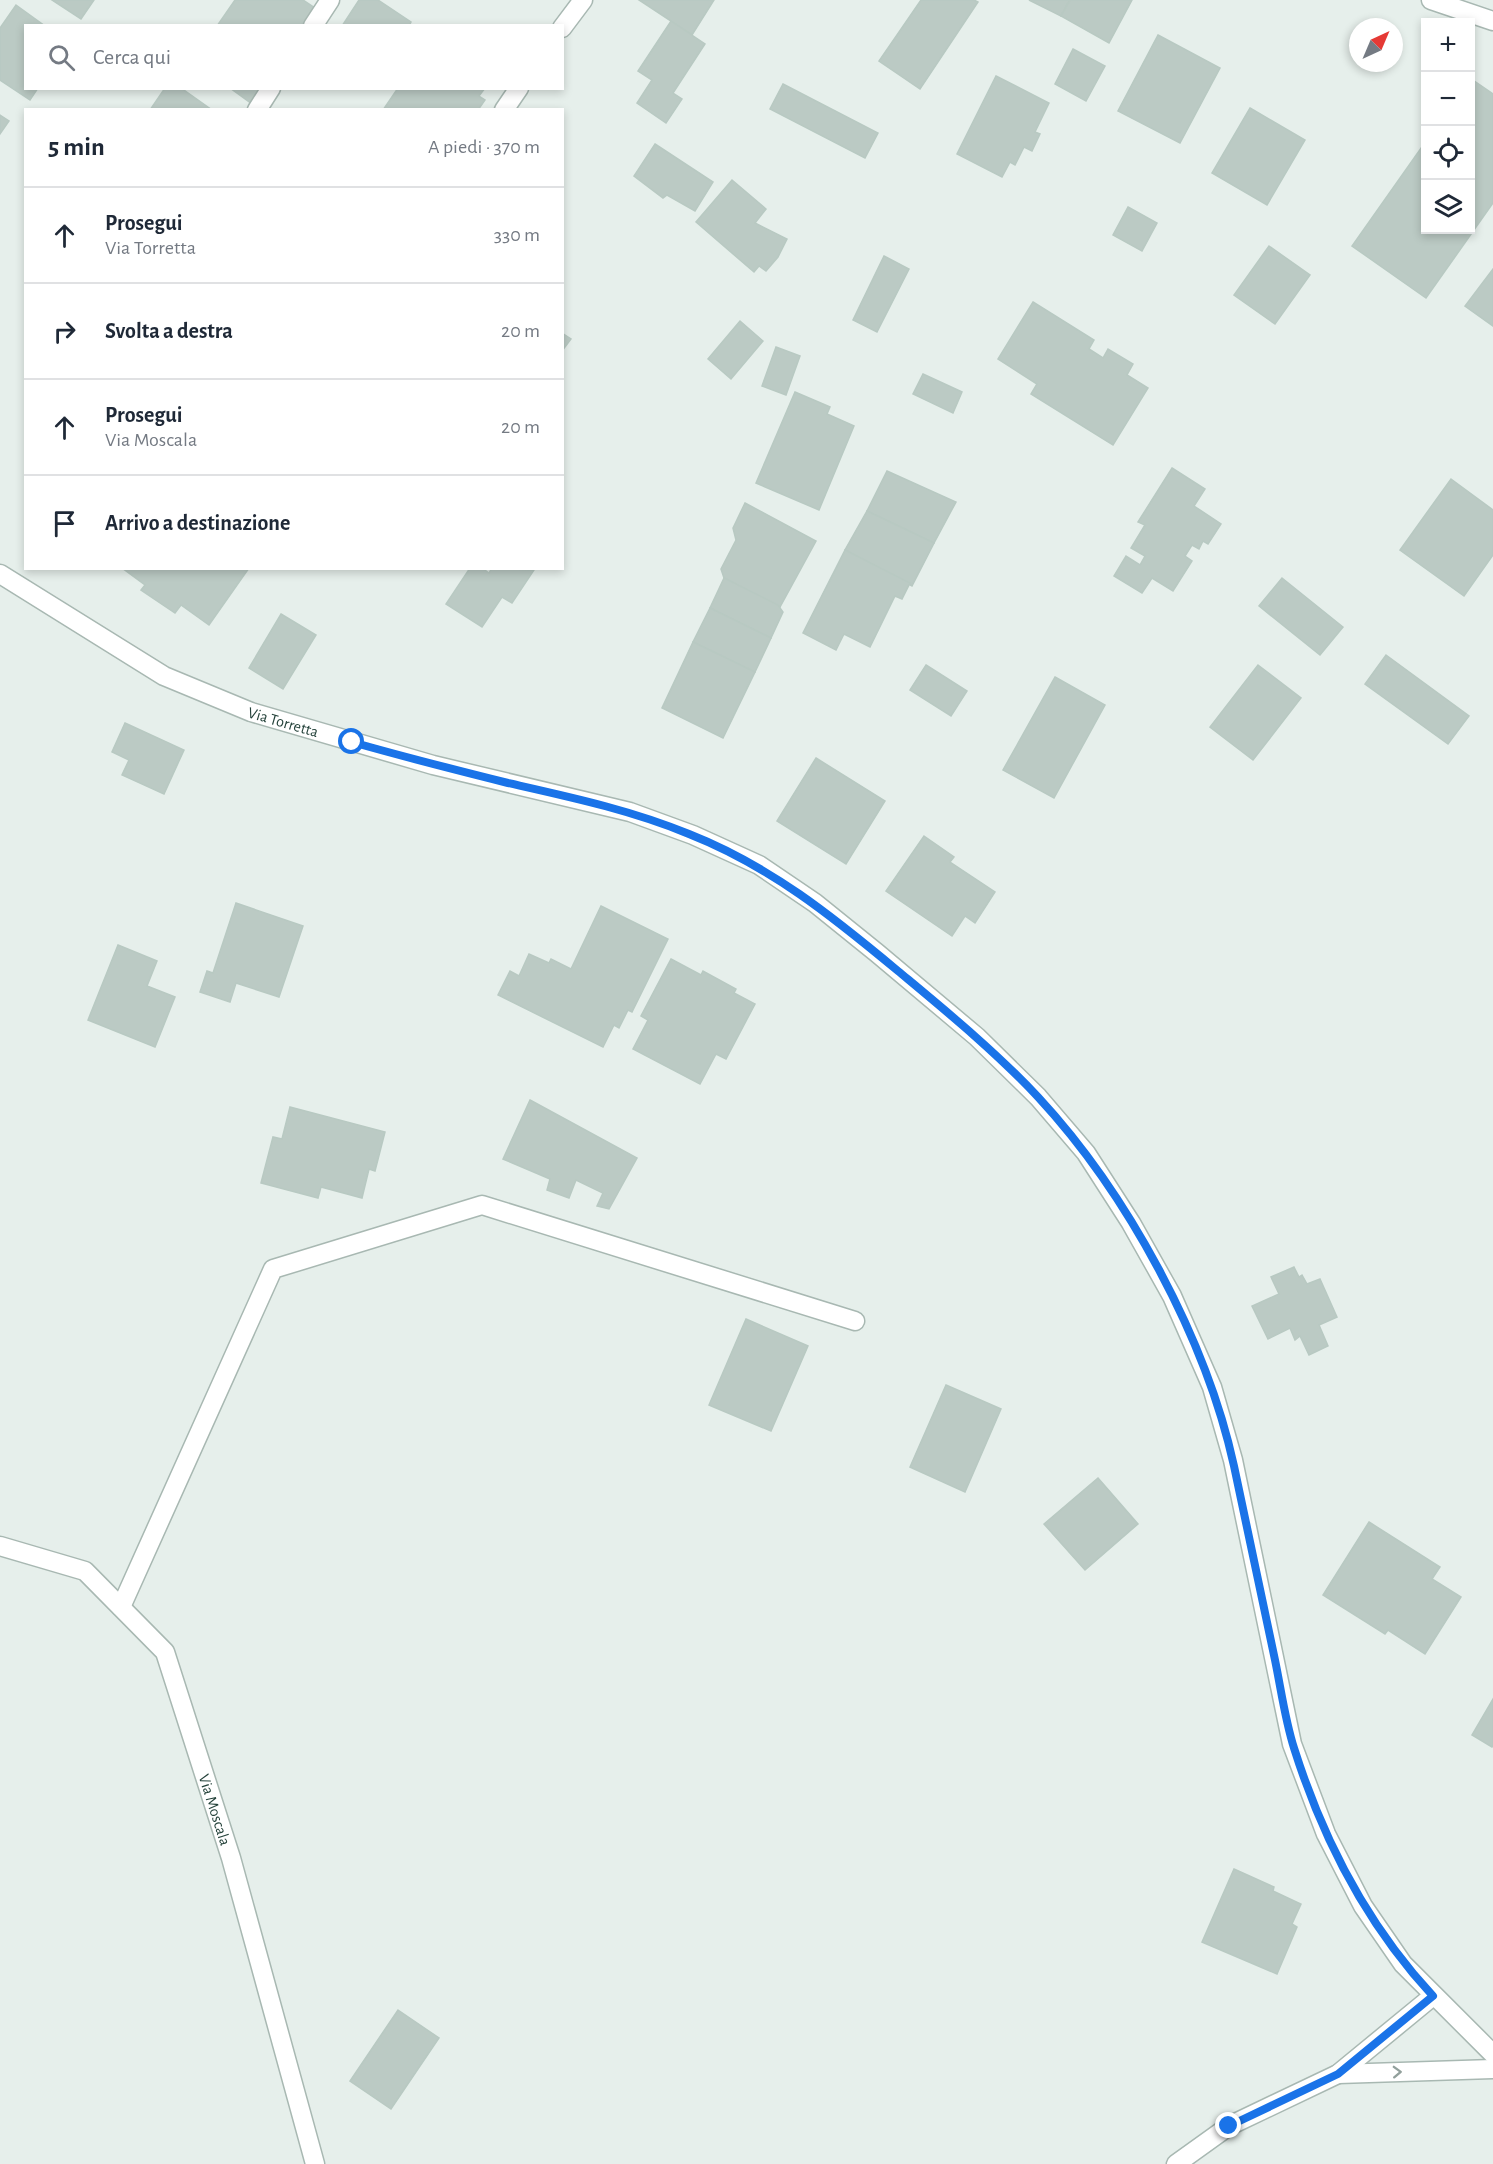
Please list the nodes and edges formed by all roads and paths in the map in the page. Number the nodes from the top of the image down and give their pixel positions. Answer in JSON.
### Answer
{"nodes":[{"id":1,"x":330,"y":0,"type":"edge"},
{"id":2,"x":583,"y":0,"type":"edge"},
{"id":3,"x":1431,"y":0,"type":"edge"},
{"id":4,"x":1493,"y":21,"type":"edge"},
{"id":5,"x":314,"y":24,"type":"edge"},
{"id":6,"x":564,"y":25,"type":"edge"},
{"id":7,"x":270,"y":90,"type":"edge"},
{"id":8,"x":518,"y":90,"type":"edge"},
{"id":9,"x":258,"y":108,"type":"edge"},
{"id":10,"x":505,"y":108,"type":"edge"},
{"id":11,"x":0,"y":574,"type":"edge"},
{"id":12,"x":855,"y":1321,"type":"dead end"},
{"id":13,"x":0,"y":1546,"type":"edge"},
{"id":14,"x":121,"y":1607,"type":"junction"},
{"id":15,"x":1433,"y":1996,"type":"junction"},
{"id":16,"x":1493,"y":2054,"type":"edge"},
{"id":17,"x":1493,"y":2069,"type":"edge"},
{"id":18,"x":1338,"y":2074,"type":"junction"},
{"id":19,"x":315,"y":2164,"type":"edge"},
{"id":20,"x":1176,"y":2164,"type":"edge"}],
"edges":[{"from":1,"to":5,"type":"street"},
{"from":2,"to":6,"type":"street"},
{"from":3,"to":4,"type":"street"},
{"from":7,"to":9,"type":"street"},
{"from":8,"to":10,"type":"street"},
{"from":11,"to":15,"type":"street","name":"Via Torretta"},
{"from":12,"to":14,"type":"street"},
{"from":13,"to":14,"type":"street","name":"Via Moscala"},
{"from":14,"to":19,"type":"street","name":"Via Moscala"},
{"from":15,"to":16,"type":"street","name":"Via Torretta"},
{"from":15,"to":18,"type":"street"},
{"from":18,"to":17,"type":"street","one_way":true},
{"from":18,"to":20,"type":"street"}]}
